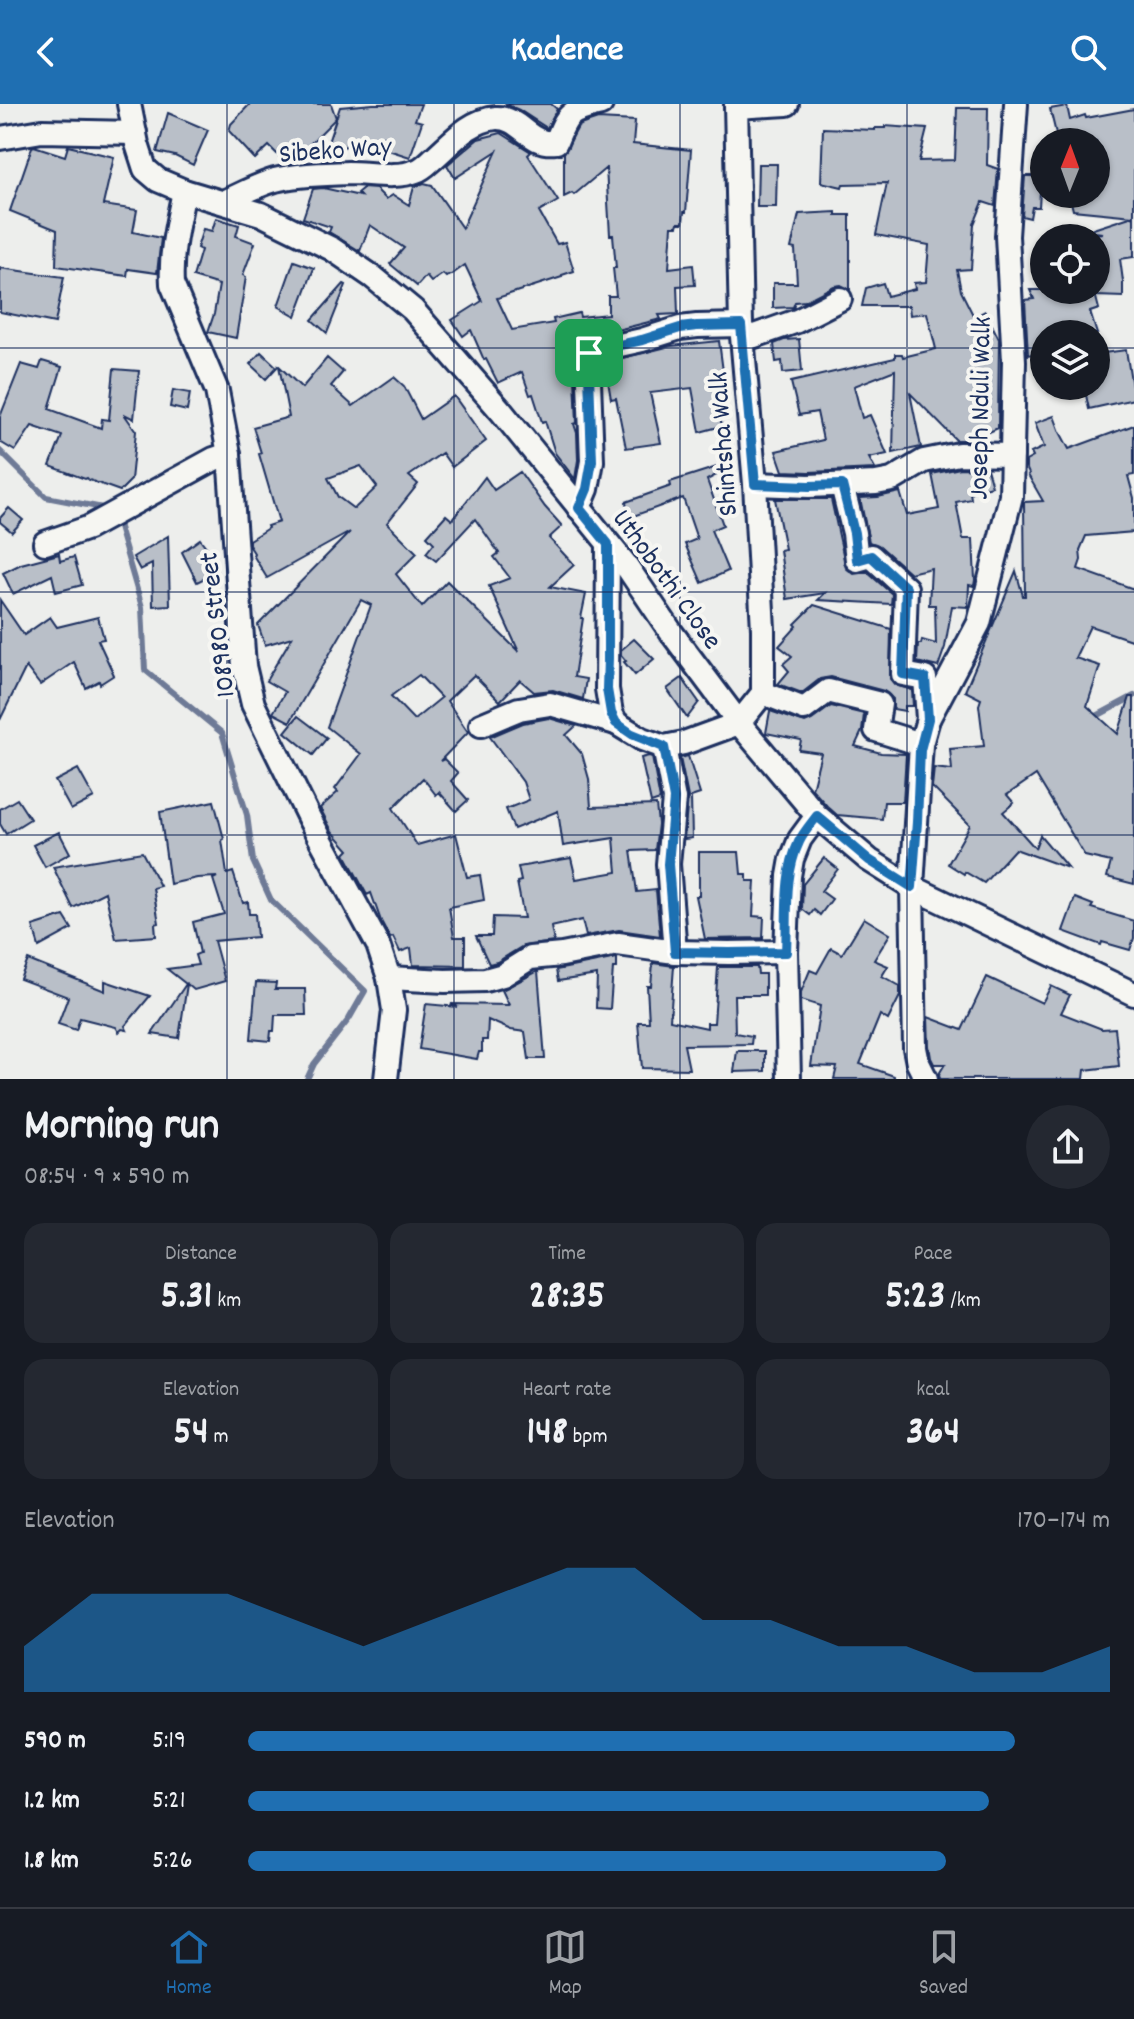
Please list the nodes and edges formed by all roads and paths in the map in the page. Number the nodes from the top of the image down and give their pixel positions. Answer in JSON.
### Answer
{"nodes":[{"id":1,"x":129,"y":104,"type":"edge"},
{"id":2,"x":601,"y":104,"type":"edge"},
{"id":3,"x":787,"y":104,"type":"edge"},
{"id":4,"x":1016,"y":104,"type":"edge"},
{"id":5,"x":736,"y":106,"type":"edge"},
{"id":6,"x":135,"y":133,"type":"junction"},
{"id":7,"x":0,"y":138,"type":"edge"},
{"id":8,"x":184,"y":191,"type":"junction"},
{"id":9,"x":224,"y":202,"type":"junction"},
{"id":10,"x":840,"y":299,"type":"dead end"},
{"id":11,"x":742,"y":333,"type":"junction"},
{"id":12,"x":229,"y":454,"type":"junction"},
{"id":13,"x":1012,"y":455,"type":"junction"},
{"id":14,"x":755,"y":484,"type":"junction"},
{"id":15,"x":842,"y":485,"type":"junction"},
{"id":16,"x":579,"y":508,"type":"junction"},
{"id":17,"x":45,"y":543,"type":"dead end"},
{"id":18,"x":608,"y":544,"type":"junction"},
{"id":19,"x":763,"y":693,"type":"junction"},
{"id":20,"x":928,"y":719,"type":"junction"},
{"id":21,"x":616,"y":723,"type":"junction"},
{"id":22,"x":739,"y":723,"type":"junction"},
{"id":23,"x":481,"y":725,"type":"dead end"},
{"id":24,"x":921,"y":744,"type":"junction"},
{"id":25,"x":664,"y":747,"type":"junction"},
{"id":26,"x":817,"y":816,"type":"junction"},
{"id":27,"x":912,"y":887,"type":"junction"},
{"id":28,"x":675,"y":952,"type":"junction"},
{"id":29,"x":786,"y":952,"type":"junction"},
{"id":30,"x":389,"y":978,"type":"junction"},
{"id":31,"x":1134,"y":994,"type":"edge"},
{"id":32,"x":386,"y":1079,"type":"edge"},
{"id":33,"x":789,"y":1079,"type":"edge"},
{"id":34,"x":926,"y":1079,"type":"edge"}],
"edges":[{"from":1,"to":6,"type":"street","name":"Uthobothi Close"},
{"from":2,"to":9,"type":"street","name":"Sibeko Way"},
{"from":3,"to":5,"type":"street"},
{"from":4,"to":13,"type":"street","name":"Joseph Nduli Walk"},
{"from":5,"to":11,"type":"street","name":"Shintsha Walk"},
{"from":6,"to":7,"type":"street"},
{"from":6,"to":8,"type":"street","name":"Uthobothi Close"},
{"from":8,"to":9,"type":"street","name":"Uthobothi Close"},
{"from":8,"to":12,"type":"street","name":"108980 Street"},
{"from":9,"to":16,"type":"street","name":"Uthobothi Close"},
{"from":10,"to":11,"type":"street"},
{"from":11,"to":14,"type":"street","name":"Shintsha Walk"},
{"from":11,"to":16,"type":"street"},
{"from":12,"to":17,"type":"street"},
{"from":12,"to":30,"type":"street","name":"108980 Street"},
{"from":13,"to":15,"type":"street"},
{"from":13,"to":20,"type":"street","name":"Joseph Nduli Walk"},
{"from":14,"to":15,"type":"street"},
{"from":14,"to":19,"type":"street","name":"Shintsha Walk"},
{"from":15,"to":20,"type":"street"},
{"from":16,"to":18,"type":"street","name":"Uthobothi Close"},
{"from":18,"to":21,"type":"street"},
{"from":18,"to":22,"type":"street","name":"Uthobothi Close"},
{"from":19,"to":22,"type":"street"},
{"from":19,"to":24,"type":"street"},
{"from":20,"to":24,"type":"street","name":"Joseph Nduli Walk"},
{"from":21,"to":23,"type":"street"},
{"from":21,"to":25,"type":"street"},
{"from":22,"to":25,"type":"street"},
{"from":22,"to":26,"type":"street","name":"Uthobothi Close"},
{"from":24,"to":27,"type":"street","name":"Joseph Nduli Walk"},
{"from":25,"to":28,"type":"street"},
{"from":26,"to":27,"type":"street","name":"Uthobothi Close"},
{"from":26,"to":29,"type":"street"},
{"from":27,"to":31,"type":"street","name":"Uthobothi Close"},
{"from":27,"to":34,"type":"street","name":"Joseph Nduli Walk"},
{"from":28,"to":29,"type":"street"},
{"from":28,"to":30,"type":"street"},
{"from":29,"to":33,"type":"street"},
{"from":30,"to":32,"type":"street","name":"108980 Street"}]}
